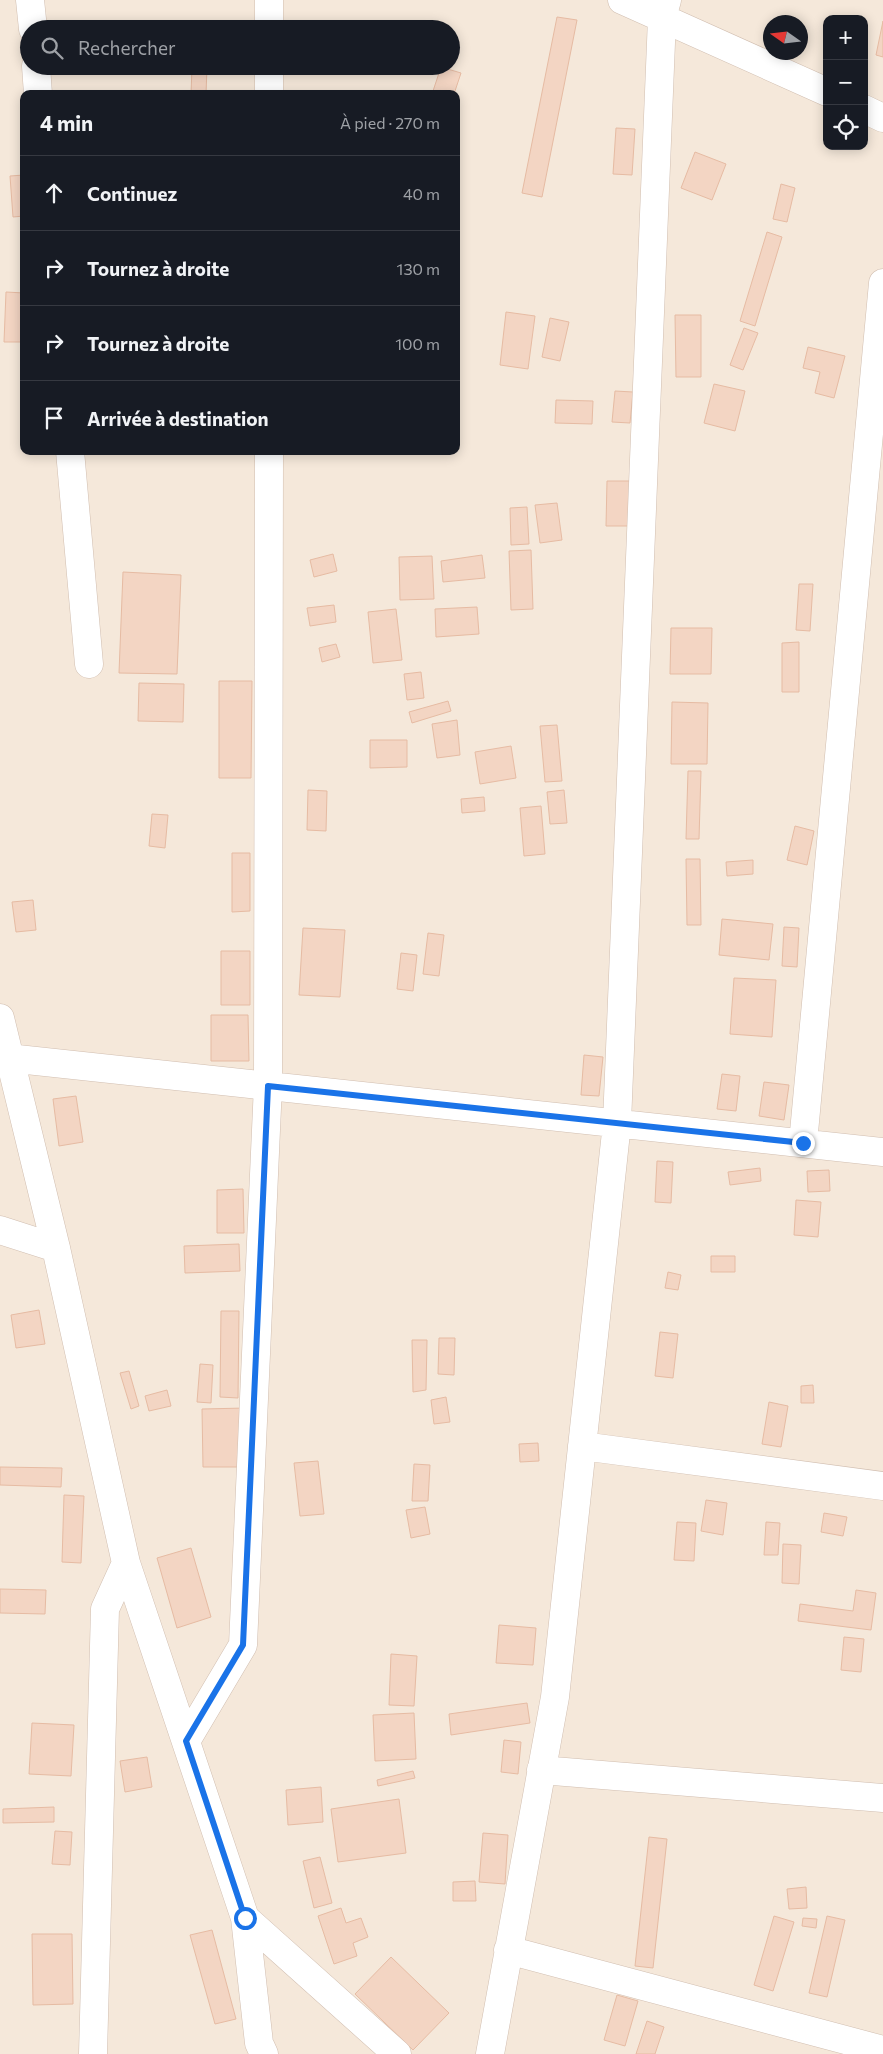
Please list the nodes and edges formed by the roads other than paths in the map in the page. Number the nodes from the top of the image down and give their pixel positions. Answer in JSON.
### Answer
{"nodes":[{"id":1,"x":30,"y":0,"type":"edge"},
{"id":2,"x":269,"y":0,"type":"edge"},
{"id":3,"x":622,"y":0,"type":"edge"},
{"id":4,"x":664,"y":9,"type":"edge"},
{"id":5,"x":32,"y":20,"type":"edge"},
{"id":6,"x":269,"y":20,"type":"edge"},
{"id":7,"x":37,"y":75,"type":"edge"},
{"id":8,"x":269,"y":75,"type":"edge"},
{"id":9,"x":38,"y":90,"type":"edge"},
{"id":10,"x":269,"y":90,"type":"edge"},
{"id":11,"x":823,"y":90,"type":"edge"},
{"id":12,"x":868,"y":111,"type":"edge"},
{"id":13,"x":883,"y":118,"type":"edge"},
{"id":14,"x":883,"y":284,"type":"edge"},
{"id":15,"x":70,"y":455,"type":"edge"},
{"id":16,"x":269,"y":455,"type":"edge"},
{"id":17,"x":89,"y":664,"type":"dead end"},
{"id":18,"x":0,"y":1018,"type":"edge"},
{"id":19,"x":8,"y":1058,"type":"junction"},
{"id":20,"x":268,"y":1086,"type":"junction"},
{"id":21,"x":617,"y":1123,"type":"junction"},
{"id":22,"x":803,"y":1143,"type":"junction"},
{"id":23,"x":883,"y":1152,"type":"edge"},
{"id":24,"x":0,"y":1230,"type":"edge"},
{"id":25,"x":56,"y":1248,"type":"junction"},
{"id":26,"x":582,"y":1446,"type":"junction"},
{"id":27,"x":883,"y":1486,"type":"edge"},
{"id":28,"x":126,"y":1563,"type":"junction"},
{"id":29,"x":186,"y":1741,"type":"junction"},
{"id":30,"x":541,"y":1770,"type":"junction"},
{"id":31,"x":883,"y":1798,"type":"edge"},
{"id":32,"x":245,"y":1918,"type":"junction"},
{"id":33,"x":508,"y":1950,"type":"junction"},
{"id":34,"x":883,"y":2050,"type":"edge"},
{"id":35,"x":93,"y":2054,"type":"edge"},
{"id":36,"x":264,"y":2054,"type":"edge"},
{"id":37,"x":397,"y":2054,"type":"edge"},
{"id":38,"x":490,"y":2054,"type":"edge"}],
"edges":[{"from":1,"to":5,"type":"street"},
{"from":2,"to":6,"type":"street"},
{"from":3,"to":4,"type":"street"},
{"from":4,"to":11,"type":"street"},
{"from":4,"to":21,"type":"street"},
{"from":7,"to":9,"type":"street"},
{"from":8,"to":10,"type":"street"},
{"from":12,"to":13,"type":"street"},
{"from":14,"to":22,"type":"street"},
{"from":15,"to":17,"type":"street"},
{"from":16,"to":20,"type":"street"},
{"from":18,"to":19,"type":"street"},
{"from":19,"to":20,"type":"street"},
{"from":19,"to":25,"type":"street"},
{"from":20,"to":21,"type":"street"},
{"from":20,"to":29,"type":"street"},
{"from":21,"to":22,"type":"street"},
{"from":21,"to":26,"type":"street"},
{"from":22,"to":23,"type":"street"},
{"from":24,"to":25,"type":"street"},
{"from":25,"to":28,"type":"street"},
{"from":26,"to":27,"type":"street"},
{"from":26,"to":30,"type":"street"},
{"from":28,"to":29,"type":"street"},
{"from":28,"to":35,"type":"street"},
{"from":29,"to":32,"type":"street"},
{"from":30,"to":31,"type":"street"},
{"from":30,"to":33,"type":"street"},
{"from":32,"to":36,"type":"street"},
{"from":32,"to":37,"type":"street"},
{"from":33,"to":34,"type":"street"},
{"from":33,"to":38,"type":"street"}]}
